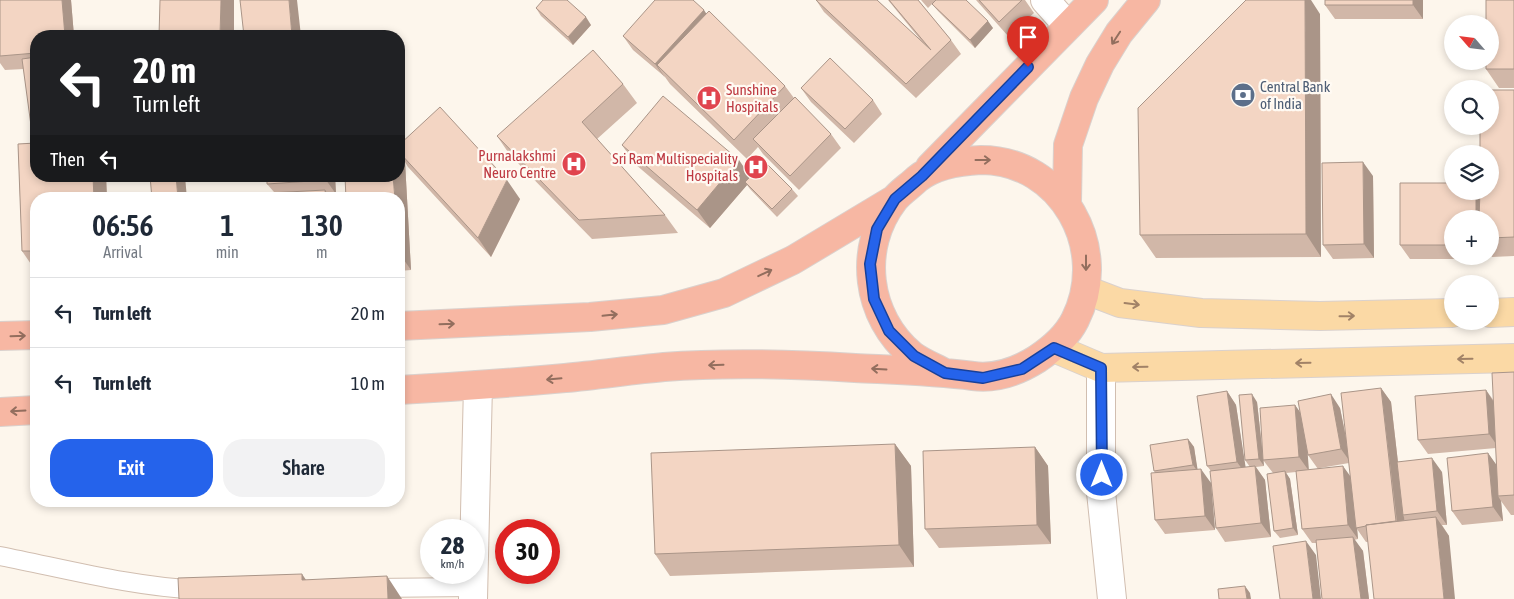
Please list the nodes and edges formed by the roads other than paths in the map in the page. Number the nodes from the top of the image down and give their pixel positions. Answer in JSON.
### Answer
{"nodes":[{"id":1,"x":1044,"y":0,"type":"edge"},
{"id":2,"x":1094,"y":0,"type":"edge"},
{"id":3,"x":1146,"y":0,"type":"edge"},
{"id":4,"x":1068,"y":26,"type":"junction"},
{"id":5,"x":922,"y":176,"type":"junction"},
{"id":6,"x":895,"y":199,"type":"junction"},
{"id":7,"x":1066,"y":202,"type":"junction"},
{"id":8,"x":1086,"y":290,"type":"junction"},
{"id":9,"x":1514,"y":312,"type":"edge"},
{"id":10,"x":1444,"y":313,"type":"edge"},
{"id":11,"x":1499,"y":313,"type":"edge"},
{"id":12,"x":405,"y":326,"type":"edge"},
{"id":13,"x":30,"y":335,"type":"edge"},
{"id":14,"x":0,"y":336,"type":"edge"},
{"id":15,"x":1054,"y":348,"type":"junction"},
{"id":16,"x":1514,"y":358,"type":"edge"},
{"id":17,"x":1101,"y":368,"type":"junction"},
{"id":18,"x":945,"y":373,"type":"junction"},
{"id":19,"x":478,"y":386,"type":"junction"},
{"id":20,"x":405,"y":390,"type":"edge"},
{"id":21,"x":30,"y":410,"type":"edge"},
{"id":22,"x":0,"y":412,"type":"edge"},
{"id":23,"x":0,"y":556,"type":"edge"},
{"id":24,"x":357,"y":589,"type":"edge"},
{"id":25,"x":221,"y":591,"type":"edge"},
{"id":26,"x":473,"y":593,"type":"edge"},
{"id":27,"x":1112,"y":599,"type":"edge"}],
"edges":[{"from":1,"to":4,"type":"street"},
{"from":2,"to":4,"type":"highway"},
{"from":3,"to":7,"type":"highway","one_way":true},
{"from":4,"to":5,"type":"highway"},
{"from":5,"to":6,"type":"highway"},
{"from":5,"to":7,"type":"highway","one_way":true},
{"from":12,"to":6,"type":"highway","one_way":true},
{"from":6,"to":18,"type":"highway"},
{"from":7,"to":8,"type":"highway","one_way":true},
{"from":8,"to":10,"type":"main road","one_way":true},
{"from":8,"to":15,"type":"highway"},
{"from":9,"to":11,"type":"main road"},
{"from":14,"to":13,"type":"highway","one_way":true},
{"from":15,"to":17,"type":"main road"},
{"from":15,"to":18,"type":"highway"},
{"from":16,"to":17,"type":"main road","one_way":true},
{"from":17,"to":27,"type":"street"},
{"from":18,"to":19,"type":"highway","one_way":true},
{"from":19,"to":20,"type":"highway"},
{"from":19,"to":26,"type":"street"},
{"from":21,"to":22,"type":"highway","one_way":true},
{"from":23,"to":25,"type":"lane"},
{"from":24,"to":26,"type":"lane"}]}
